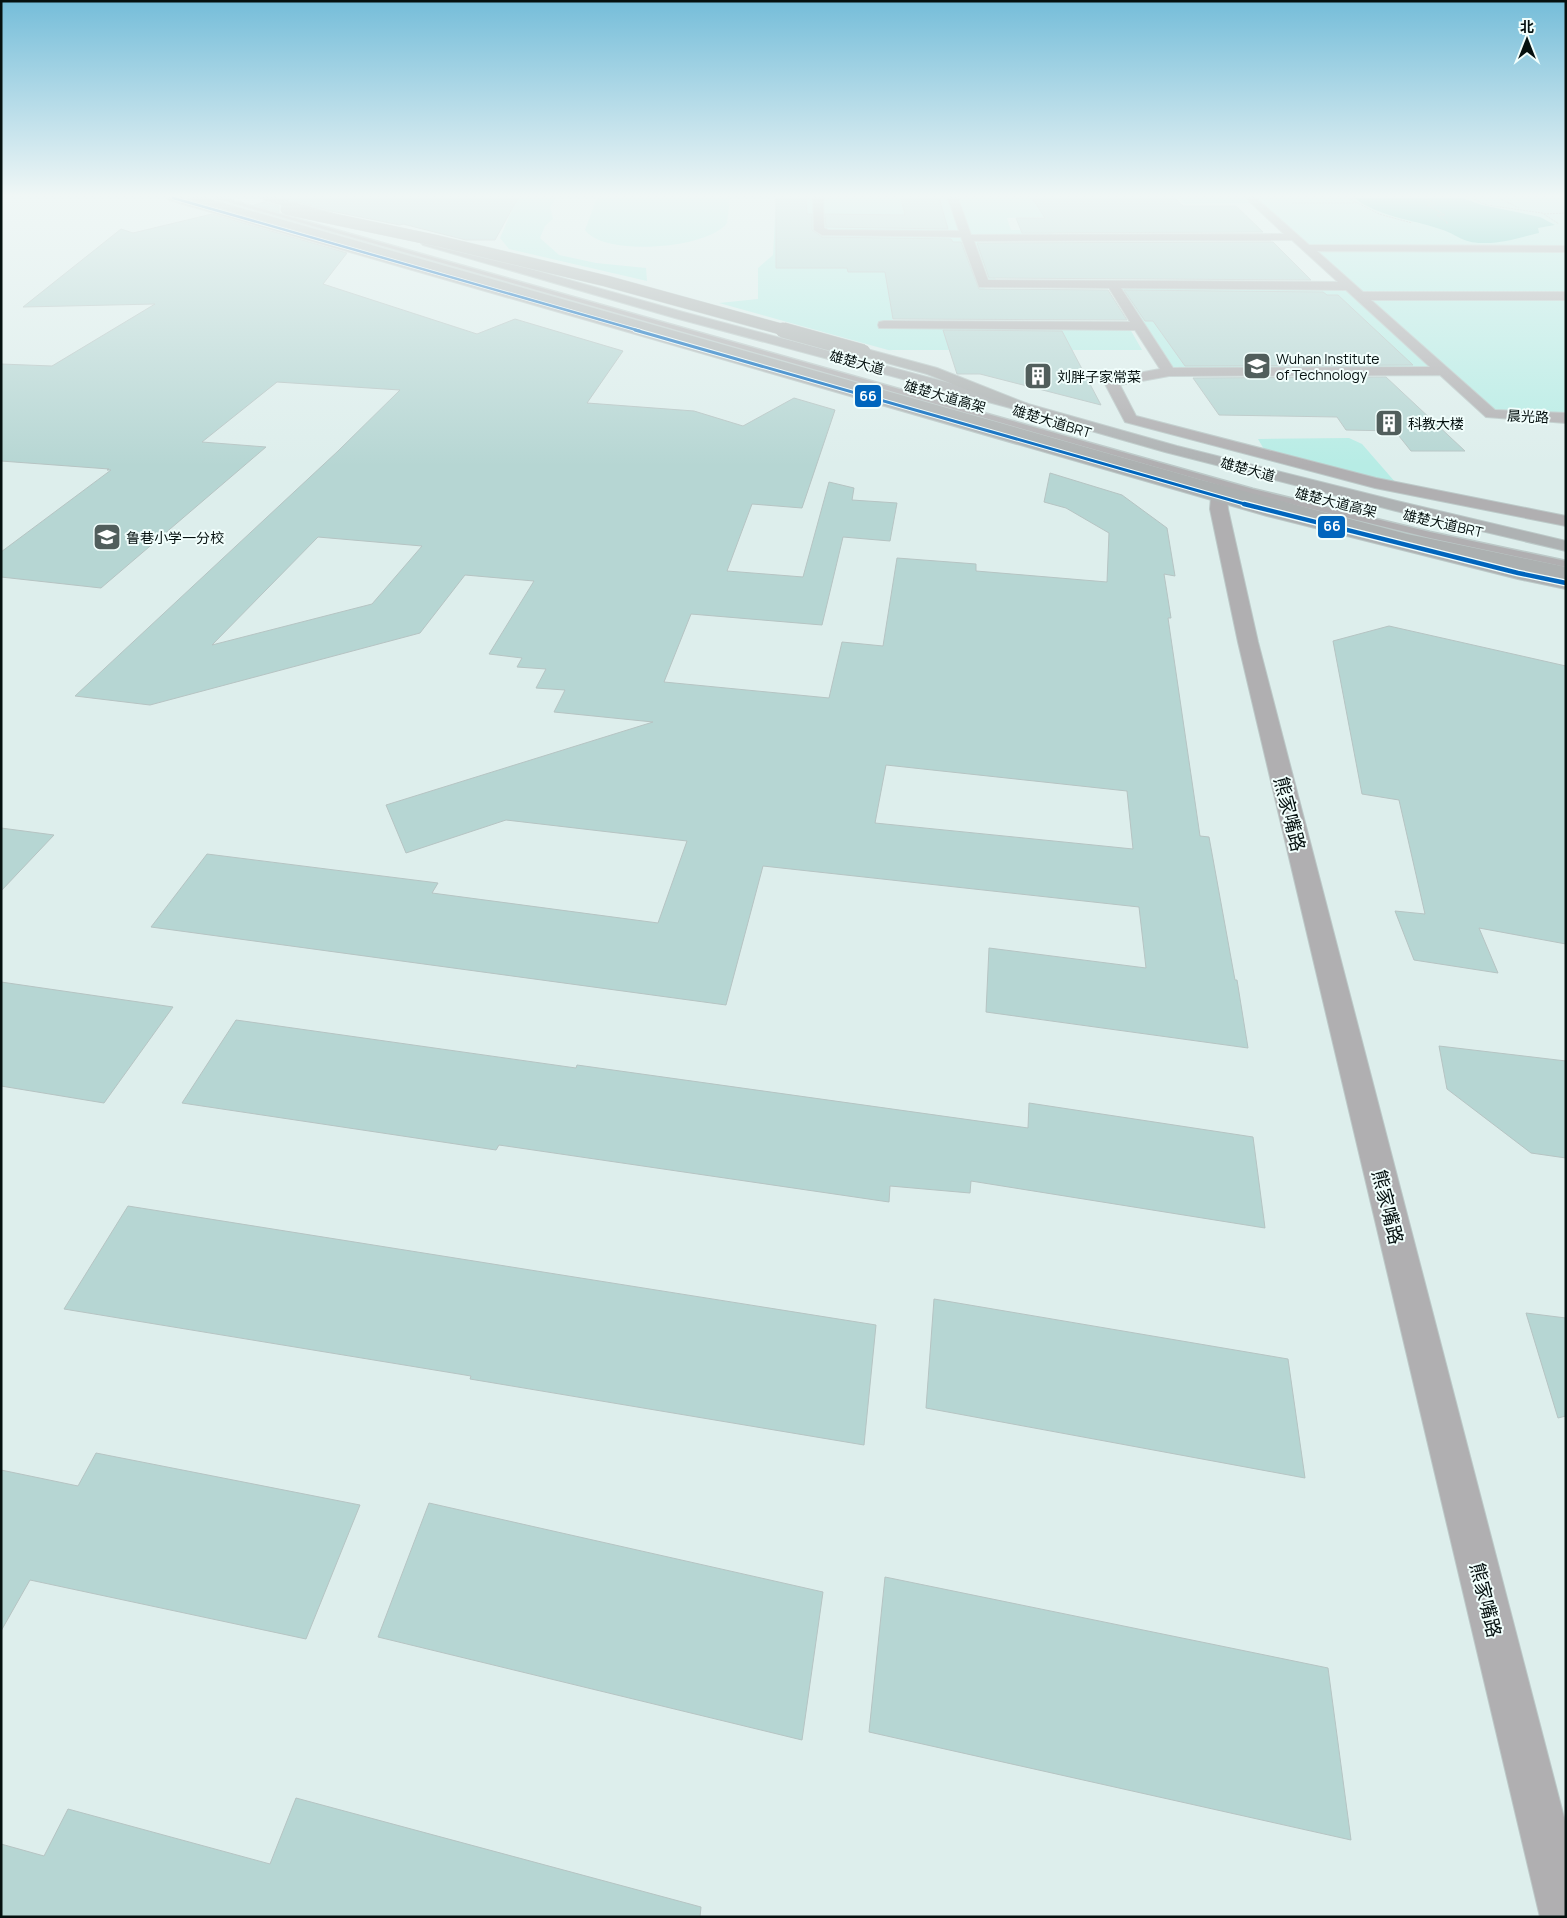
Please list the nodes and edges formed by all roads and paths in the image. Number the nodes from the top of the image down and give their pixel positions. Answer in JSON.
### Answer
{"nodes":[{"id":1,"x":486,"y":288,"type":"edge"},
{"id":2,"x":509,"y":288,"type":"edge"},
{"id":3,"x":533,"y":288,"type":"edge"},
{"id":4,"x":562,"y":288,"type":"edge"},
{"id":5,"x":582,"y":288,"type":"edge"},
{"id":6,"x":630,"y":288,"type":"edge"},
{"id":7,"x":1115,"y":288,"type":"edge"},
{"id":8,"x":1353,"y":288,"type":"edge"},
{"id":9,"x":1362,"y":296,"type":"junction"},
{"id":10,"x":1566,"y":296,"type":"edge"},
{"id":11,"x":884,"y":325,"type":"dead end"},
{"id":12,"x":1139,"y":326,"type":"junction"},
{"id":13,"x":1444,"y":371,"type":"junction"},
{"id":14,"x":1169,"y":372,"type":"junction"},
{"id":15,"x":1023,"y":407,"type":"junction"},
{"id":16,"x":1566,"y":418,"type":"edge"},
{"id":17,"x":1219,"y":497,"type":"junction"},
{"id":18,"x":1566,"y":521,"type":"edge"},
{"id":19,"x":1566,"y":546,"type":"edge"},
{"id":20,"x":1566,"y":554,"type":"edge"},
{"id":21,"x":1566,"y":564,"type":"edge"},
{"id":22,"x":1566,"y":573,"type":"edge"},
{"id":23,"x":1566,"y":583,"type":"edge"},
{"id":24,"x":1565,"y":1917,"type":"edge"}],
"edges":[{"from":1,"to":17,"type":"main road","name":"雄楚大道"},
{"from":2,"to":22,"type":"highway","name":"雄楚大道高架"},
{"from":3,"to":21,"type":"lane","name":"雄楚大道BRT"},
{"from":4,"to":20,"type":"highway","name":"雄楚大道高架","bridge":true},
{"from":5,"to":15,"type":"main road","name":"雄楚大道"},
{"from":6,"to":15,"type":"highway","bridge":true},
{"from":7,"to":12,"type":"street"},
{"from":8,"to":9,"type":"street"},
{"from":9,"to":10,"type":"street"},
{"from":9,"to":13,"type":"street"},
{"from":11,"to":12,"type":"street"},
{"from":12,"to":14,"type":"street"},
{"from":13,"to":14,"type":"street"},
{"from":13,"to":16,"type":"street","name":"晨光路"},
{"from":14,"to":18,"type":"street"},
{"from":15,"to":19,"type":"main road","name":"雄楚大道"},
{"from":17,"to":23,"type":"main road","name":"雄楚大道"},
{"from":17,"to":24,"type":"street","name":"熊家嘴路"}]}
